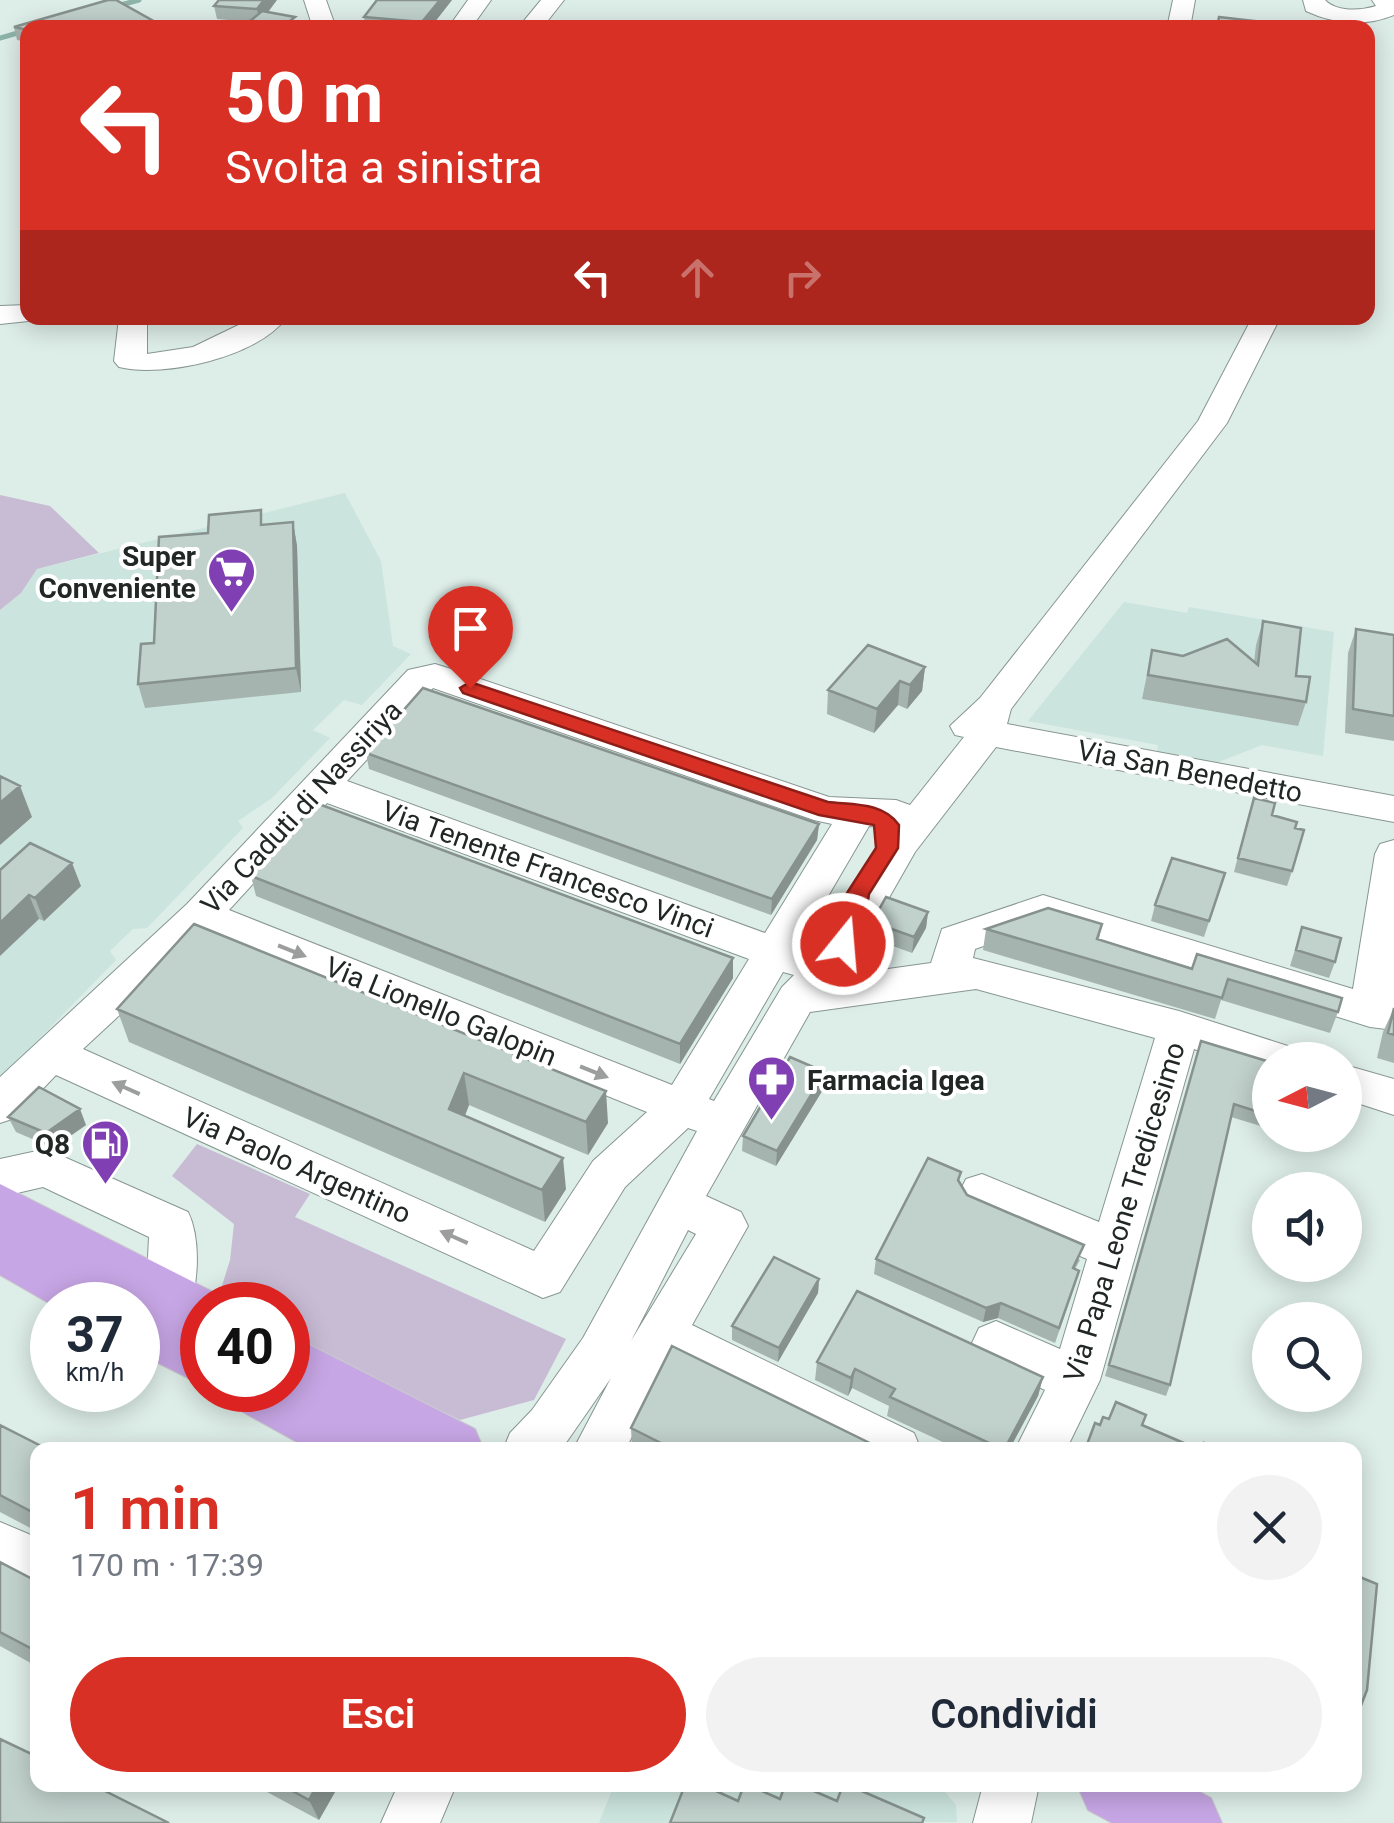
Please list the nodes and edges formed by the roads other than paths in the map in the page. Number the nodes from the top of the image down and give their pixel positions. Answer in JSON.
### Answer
{"nodes":[{"id":1,"x":554,"y":0,"type":"edge"},
{"id":2,"x":535,"y":20,"type":"edge"},
{"id":3,"x":133,"y":325,"type":"edge"},
{"id":4,"x":257,"y":325,"type":"edge"},
{"id":5,"x":1262,"y":325,"type":"edge"},
{"id":6,"x":983,"y":722,"type":"junction"},
{"id":7,"x":952,"y":778,"type":"junction"},
{"id":8,"x":323,"y":787,"type":"junction"},
{"id":9,"x":1394,"y":809,"type":"edge"},
{"id":10,"x":871,"y":827,"type":"junction"},
{"id":11,"x":1394,"y":854,"type":"edge"},
{"id":12,"x":202,"y":915,"type":"junction"},
{"id":13,"x":853,"y":926,"type":"junction"},
{"id":14,"x":799,"y":971,"type":"junction"},
{"id":15,"x":950,"y":975,"type":"junction"},
{"id":16,"x":1382,"y":1012,"type":"edge"},
{"id":17,"x":1179,"y":1028,"type":"junction"},
{"id":18,"x":1252,"y":1052,"type":"edge"},
{"id":19,"x":50,"y":1053,"type":"junction"},
{"id":20,"x":1362,"y":1088,"type":"edge"},
{"id":21,"x":1394,"y":1098,"type":"edge"},
{"id":22,"x":0,"y":1105,"type":"edge"},
{"id":23,"x":681,"y":1108,"type":"junction"},
{"id":24,"x":724,"y":1124,"type":"junction"},
{"id":25,"x":0,"y":1178,"type":"edge"},
{"id":26,"x":982,"y":1193,"type":"dead end"},
{"id":27,"x":678,"y":1204,"type":"junction"},
{"id":28,"x":0,"y":1208,"type":"edge"},
{"id":29,"x":0,"y":1246,"type":"edge"},
{"id":30,"x":1111,"y":1248,"type":"junction"},
{"id":31,"x":65,"y":1282,"type":"edge"},
{"id":32,"x":170,"y":1312,"type":"edge"},
{"id":33,"x":661,"y":1333,"type":"junction"},
{"id":34,"x":996,"y":1343,"type":"dead end"},
{"id":35,"x":600,"y":1353,"type":"junction"},
{"id":36,"x":310,"y":1374,"type":"edge"},
{"id":37,"x":1076,"y":1380,"type":"junction"},
{"id":38,"x":302,"y":1412,"type":"edge"},
{"id":39,"x":357,"y":1442,"type":"edge"},
{"id":40,"x":438,"y":1442,"type":"edge"},
{"id":41,"x":535,"y":1442,"type":"edge"},
{"id":42,"x":568,"y":1442,"type":"edge"},
{"id":43,"x":602,"y":1442,"type":"edge"},
{"id":44,"x":880,"y":1442,"type":"edge"},
{"id":45,"x":1044,"y":1442,"type":"edge"},
{"id":46,"x":0,"y":1547,"type":"edge"},
{"id":47,"x":30,"y":1562,"type":"edge"},
{"id":48,"x":425,"y":1792,"type":"edge"},
{"id":49,"x":1009,"y":1792,"type":"edge"},
{"id":50,"x":1126,"y":1792,"type":"edge"},
{"id":51,"x":410,"y":1823,"type":"edge"},
{"id":52,"x":1002,"y":1823,"type":"edge"},
{"id":53,"x":1186,"y":1823,"type":"edge"}],
"edges":[{"from":1,"to":2,"type":"street"},
{"from":3,"to":4,"type":"street"},
{"from":5,"to":6,"type":"street"},
{"from":6,"to":7,"type":"street"},
{"from":6,"to":9,"type":"street","name":"Via San Benedetto"},
{"from":6,"to":10,"type":"street"},
{"from":7,"to":10,"type":"street"},
{"from":7,"to":13,"type":"street"},
{"from":8,"to":10,"type":"street","name":"Via Caduti di Nassiriya"},
{"from":8,"to":12,"type":"street","name":"Via Caduti di Nassiriya"},
{"from":8,"to":14,"type":"street","name":"Via Tenente Francesco Vinci"},
{"from":10,"to":13,"type":"street"},
{"from":10,"to":14,"type":"street"},
{"from":11,"to":16,"type":"street"},
{"from":12,"to":19,"type":"street","name":"Via Caduti di Nassiriya"},
{"from":12,"to":23,"type":"street","name":"Via Lionello Galopin","one_way":true},
{"from":13,"to":14,"type":"street"},
{"from":14,"to":15,"type":"street"},
{"from":14,"to":23,"type":"street"},
{"from":14,"to":24,"type":"street"},
{"from":15,"to":16,"type":"street"},
{"from":15,"to":17,"type":"street"},
{"from":17,"to":18,"type":"street"},
{"from":17,"to":30,"type":"street","name":"Via Papa Leone Tredicesimo"},
{"from":19,"to":22,"type":"street","name":"Via Caduti di Nassiriya"},
{"from":23,"to":19,"type":"street","name":"Via Paolo Argentino","one_way":true},
{"from":20,"to":21,"type":"street"},
{"from":23,"to":24,"type":"street","name":"Via Lionello Galopin"},
{"from":24,"to":27,"type":"street"},
{"from":25,"to":32,"type":"street"},
{"from":26,"to":30,"type":"street"},
{"from":27,"to":33,"type":"street"},
{"from":27,"to":35,"type":"street"},
{"from":28,"to":32,"type":"main road"},
{"from":29,"to":31,"type":"main road"},
{"from":30,"to":37,"type":"street","name":"Via Papa Leone Tredicesimo"},
{"from":33,"to":43,"type":"street"},
{"from":33,"to":44,"type":"street"},
{"from":34,"to":37,"type":"street"},
{"from":35,"to":41,"type":"street"},
{"from":35,"to":42,"type":"street"},
{"from":36,"to":40,"type":"main road"},
{"from":37,"to":45,"type":"street","name":"Via Papa Leone Tredicesimo"},
{"from":38,"to":39,"type":"main road"},
{"from":46,"to":47,"type":"street"},
{"from":48,"to":51,"type":"street"},
{"from":49,"to":52,"type":"street"},
{"from":50,"to":53,"type":"main road"}]}
